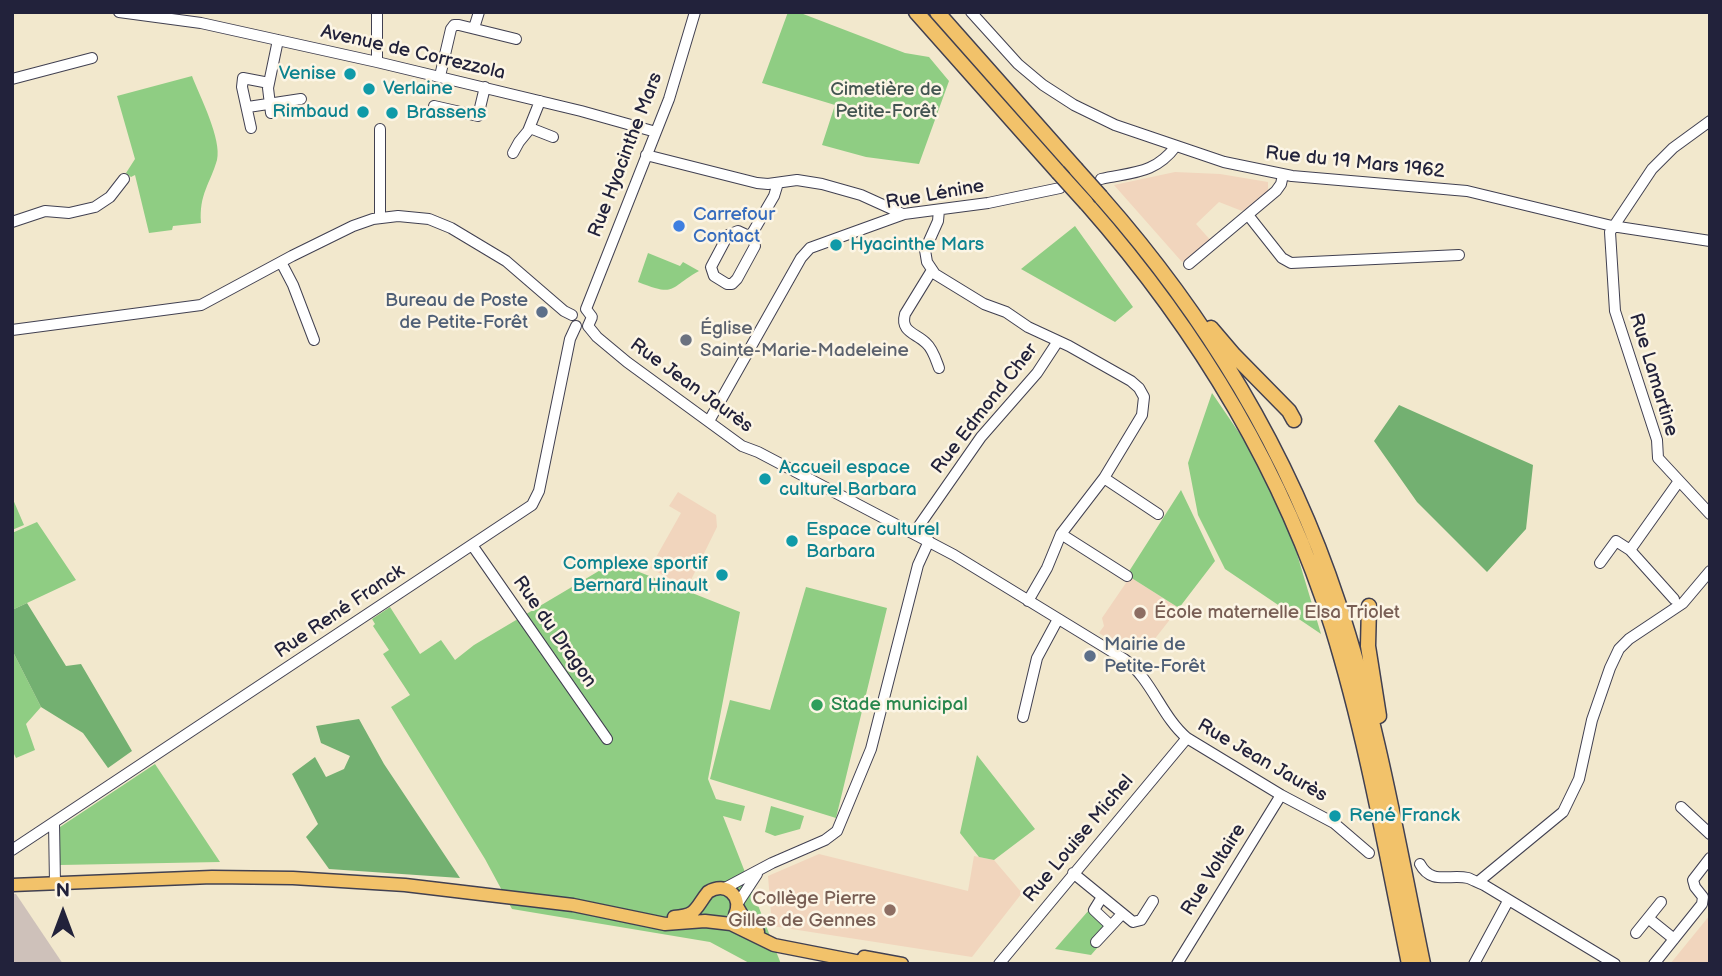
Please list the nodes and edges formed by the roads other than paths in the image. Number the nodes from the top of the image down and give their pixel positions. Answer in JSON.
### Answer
{"nodes":[{"id":1,"x":119,"y":12,"type":"edge"},
{"id":2,"x":377,"y":12,"type":"edge"},
{"id":3,"x":479,"y":12,"type":"edge"},
{"id":4,"x":695,"y":12,"type":"edge"},
{"id":5,"x":916,"y":12,"type":"edge"},
{"id":6,"x":937,"y":12,"type":"edge"},
{"id":7,"x":971,"y":12,"type":"edge"},
{"id":8,"x":474,"y":28,"type":"junction"},
{"id":9,"x":516,"y":39,"type":"dead end"},
{"id":10,"x":278,"y":40,"type":"junction"},
{"id":11,"x":92,"y":58,"type":"dead end"},
{"id":12,"x":377,"y":62,"type":"junction"},
{"id":13,"x":440,"y":76,"type":"junction"},
{"id":14,"x":12,"y":79,"type":"edge"},
{"id":15,"x":269,"y":82,"type":"junction"},
{"id":16,"x":485,"y":87,"type":"junction"},
{"id":17,"x":302,"y":99,"type":"dead end"},
{"id":18,"x":540,"y":100,"type":"junction"},
{"id":19,"x":434,"y":106,"type":"dead end"},
{"id":20,"x":248,"y":107,"type":"junction"},
{"id":21,"x":270,"y":108,"type":"junction"},
{"id":22,"x":1710,"y":121,"type":"edge"},
{"id":23,"x":251,"y":128,"type":"dead end"},
{"id":24,"x":530,"y":128,"type":"junction"},
{"id":25,"x":380,"y":129,"type":"dead end"},
{"id":26,"x":656,"y":132,"type":"junction"},
{"id":27,"x":553,"y":137,"type":"dead end"},
{"id":28,"x":1176,"y":146,"type":"junction"},
{"id":29,"x":513,"y":153,"type":"dead end"},
{"id":30,"x":646,"y":155,"type":"junction"},
{"id":31,"x":1283,"y":175,"type":"junction"},
{"id":32,"x":124,"y":179,"type":"dead end"},
{"id":33,"x":1101,"y":179,"type":"dead end"},
{"id":34,"x":778,"y":183,"type":"junction"},
{"id":35,"x":1060,"y":188,"type":"dead end"},
{"id":36,"x":939,"y":210,"type":"junction"},
{"id":37,"x":904,"y":214,"type":"junction"},
{"id":38,"x":1248,"y":215,"type":"junction"},
{"id":39,"x":1619,"y":216,"type":"junction"},
{"id":40,"x":380,"y":218,"type":"junction"},
{"id":41,"x":12,"y":222,"type":"edge"},
{"id":42,"x":1612,"y":226,"type":"junction"},
{"id":43,"x":1636,"y":230,"type":"junction"},
{"id":44,"x":750,"y":237,"type":"junction"},
{"id":45,"x":1710,"y":241,"type":"edge"},
{"id":46,"x":1459,"y":255,"type":"dead end"},
{"id":47,"x":281,"y":262,"type":"junction"},
{"id":48,"x":1189,"y":264,"type":"dead end"},
{"id":49,"x":932,"y":270,"type":"junction"},
{"id":50,"x":1172,"y":285,"type":"junction"},
{"id":51,"x":586,"y":309,"type":"junction"},
{"id":52,"x":574,"y":321,"type":"junction"},
{"id":53,"x":588,"y":326,"type":"junction"},
{"id":54,"x":12,"y":330,"type":"edge"},
{"id":55,"x":314,"y":340,"type":"dead end"},
{"id":56,"x":1058,"y":341,"type":"junction"},
{"id":57,"x":939,"y":368,"type":"dead end"},
{"id":58,"x":1294,"y":420,"type":"dead end"},
{"id":59,"x":709,"y":421,"type":"junction"},
{"id":60,"x":1104,"y":478,"type":"junction"},
{"id":61,"x":1679,"y":481,"type":"junction"},
{"id":62,"x":1158,"y":514,"type":"dead end"},
{"id":63,"x":1710,"y":514,"type":"edge"},
{"id":64,"x":914,"y":533,"type":"junction"},
{"id":65,"x":1061,"y":534,"type":"junction"},
{"id":66,"x":929,"y":541,"type":"junction"},
{"id":67,"x":472,"y":545,"type":"junction"},
{"id":68,"x":1630,"y":550,"type":"junction"},
{"id":69,"x":1600,"y":563,"type":"dead end"},
{"id":70,"x":1710,"y":571,"type":"edge"},
{"id":71,"x":1127,"y":576,"type":"dead end"},
{"id":72,"x":1674,"y":599,"type":"dead end"},
{"id":73,"x":1028,"y":601,"type":"junction"},
{"id":74,"x":1369,"y":607,"type":"dead end"},
{"id":75,"x":1058,"y":619,"type":"junction"},
{"id":76,"x":1023,"y":717,"type":"dead end"},
{"id":77,"x":1186,"y":738,"type":"junction"},
{"id":78,"x":607,"y":739,"type":"dead end"},
{"id":79,"x":1281,"y":795,"type":"junction"},
{"id":80,"x":1390,"y":804,"type":"junction"},
{"id":81,"x":1681,"y":807,"type":"dead end"},
{"id":82,"x":54,"y":822,"type":"junction"},
{"id":83,"x":1710,"y":834,"type":"edge"},
{"id":84,"x":12,"y":850,"type":"edge"},
{"id":85,"x":1369,"y":853,"type":"dead end"},
{"id":86,"x":1710,"y":858,"type":"edge"},
{"id":87,"x":1420,"y":864,"type":"dead end"},
{"id":88,"x":763,"y":869,"type":"junction"},
{"id":89,"x":1073,"y":873,"type":"junction"},
{"id":90,"x":12,"y":877,"type":"edge"},
{"id":91,"x":55,"y":880,"type":"junction"},
{"id":92,"x":1478,"y":882,"type":"junction"},
{"id":93,"x":12,"y":885,"type":"edge"},
{"id":94,"x":725,"y":888,"type":"junction"},
{"id":95,"x":1102,"y":898,"type":"junction"},
{"id":96,"x":1153,"y":901,"type":"dead end"},
{"id":97,"x":1508,"y":901,"type":"junction"},
{"id":98,"x":1661,"y":902,"type":"dead end"},
{"id":99,"x":702,"y":904,"type":"junction"},
{"id":100,"x":738,"y":906,"type":"junction"},
{"id":101,"x":1122,"y":914,"type":"junction"},
{"id":102,"x":644,"y":918,"type":"junction"},
{"id":103,"x":1648,"y":918,"type":"junction"},
{"id":104,"x":718,"y":922,"type":"junction"},
{"id":105,"x":1111,"y":926,"type":"junction"},
{"id":106,"x":1636,"y":933,"type":"dead end"},
{"id":107,"x":1674,"y":939,"type":"junction"},
{"id":108,"x":1096,"y":942,"type":"dead end"},
{"id":109,"x":871,"y":964,"type":"edge"},
{"id":110,"x":902,"y":964,"type":"edge"},
{"id":111,"x":999,"y":964,"type":"edge"},
{"id":112,"x":1177,"y":964,"type":"edge"},
{"id":113,"x":1409,"y":964,"type":"edge"},
{"id":114,"x":1423,"y":964,"type":"edge"},
{"id":115,"x":1474,"y":964,"type":"edge"},
{"id":116,"x":1615,"y":964,"type":"edge"},
{"id":117,"x":1654,"y":964,"type":"edge"}],
"edges":[{"from":1,"to":10,"type":"street","name":"Avenue de Correzzola"},
{"from":2,"to":12,"type":"street"},
{"from":3,"to":8,"type":"street"},
{"from":4,"to":26,"type":"street","name":"Rue Hyacinthe Mars"},
{"from":5,"to":113,"type":"highway","bridge":true},
{"from":6,"to":50,"type":"highway","bridge":true},
{"from":7,"to":28,"type":"street","name":"Rue du 19 Mars 1962"},
{"from":8,"to":9,"type":"street"},
{"from":8,"to":13,"type":"street"},
{"from":10,"to":12,"type":"street","name":"Avenue de Correzzola"},
{"from":10,"to":15,"type":"street"},
{"from":11,"to":14,"type":"street"},
{"from":12,"to":13,"type":"street","name":"Avenue de Correzzola"},
{"from":13,"to":16,"type":"street","name":"Avenue de Correzzola"},
{"from":15,"to":20,"type":"street"},
{"from":15,"to":21,"type":"street"},
{"from":16,"to":18,"type":"street","name":"Avenue de Correzzola"},
{"from":16,"to":19,"type":"street"},
{"from":17,"to":21,"type":"street"},
{"from":18,"to":24,"type":"street"},
{"from":18,"to":26,"type":"street","name":"Avenue de Correzzola"},
{"from":20,"to":21,"type":"street"},
{"from":20,"to":23,"type":"street"},
{"from":22,"to":39,"type":"street"},
{"from":24,"to":27,"type":"street"},
{"from":24,"to":29,"type":"street"},
{"from":25,"to":40,"type":"street"},
{"from":26,"to":30,"type":"street","name":"Rue Hyacinthe Mars"},
{"from":28,"to":31,"type":"street","name":"Rue du 19 Mars 1962"},
{"from":28,"to":33,"type":"street"},
{"from":30,"to":34,"type":"street"},
{"from":30,"to":51,"type":"street","name":"Rue Hyacinthe Mars"},
{"from":31,"to":38,"type":"street"},
{"from":31,"to":42,"type":"street","name":"Rue du 19 Mars 1962"},
{"from":32,"to":41,"type":"street"},
{"from":34,"to":37,"type":"street"},
{"from":34,"to":44,"type":"street"},
{"from":35,"to":36,"type":"street","name":"Rue Lénine"},
{"from":36,"to":37,"type":"street","name":"Rue Lénine"},
{"from":36,"to":49,"type":"street"},
{"from":37,"to":59,"type":"street","name":"Rue Lénine"},
{"from":38,"to":46,"type":"street"},
{"from":38,"to":48,"type":"street"},
{"from":39,"to":42,"type":"street"},
{"from":39,"to":43,"type":"street"},
{"from":40,"to":47,"type":"street"},
{"from":40,"to":52,"type":"street"},
{"from":42,"to":43,"type":"street","name":"Rue du 19 Mars 1962"},
{"from":42,"to":61,"type":"street","name":"Rue Lamartine"},
{"from":43,"to":45,"type":"street","name":"Rue du 19 Mars 1962"},
{"from":44,"to":44,"type":"street"},
{"from":47,"to":54,"type":"street"},
{"from":47,"to":55,"type":"street"},
{"from":49,"to":56,"type":"street"},
{"from":49,"to":57,"type":"street"},
{"from":50,"to":58,"type":"highway"},
{"from":50,"to":80,"type":"highway"},
{"from":51,"to":52,"type":"street"},
{"from":51,"to":53,"type":"street"},
{"from":52,"to":53,"type":"street"},
{"from":52,"to":67,"type":"street","name":"Rue René Franck"},
{"from":53,"to":59,"type":"street","name":"Rue Jean Jaurès"},
{"from":56,"to":60,"type":"street"},
{"from":56,"to":64,"type":"street","name":"Rue Edmond Cher"},
{"from":59,"to":64,"type":"street","name":"Rue Jean Jaurès"},
{"from":60,"to":62,"type":"street"},
{"from":60,"to":65,"type":"street"},
{"from":61,"to":63,"type":"street","name":"Rue Lamartine"},
{"from":61,"to":68,"type":"street"},
{"from":64,"to":66,"type":"street","name":"Rue Jean Jaurès"},
{"from":65,"to":71,"type":"street"},
{"from":65,"to":73,"type":"street"},
{"from":66,"to":73,"type":"street","name":"Rue Jean Jaurès"},
{"from":66,"to":88,"type":"street"},
{"from":67,"to":78,"type":"street","name":"Rue du Dragon"},
{"from":67,"to":82,"type":"street","name":"Rue René Franck"},
{"from":68,"to":69,"type":"street"},
{"from":68,"to":72,"type":"street"},
{"from":70,"to":92,"type":"street"},
{"from":73,"to":75,"type":"street","name":"Rue Jean Jaurès"},
{"from":74,"to":80,"type":"highway"},
{"from":75,"to":76,"type":"street"},
{"from":75,"to":77,"type":"street","name":"Rue Jean Jaurès"},
{"from":77,"to":79,"type":"street","name":"Rue Jean Jaurès"},
{"from":77,"to":89,"type":"street","name":"Rue Louise Michel"},
{"from":79,"to":85,"type":"street","name":"Rue Jean Jaurès"},
{"from":79,"to":112,"type":"street","name":"Rue Voltaire"},
{"from":80,"to":114,"type":"highway"},
{"from":81,"to":83,"type":"street"},
{"from":82,"to":84,"type":"street","name":"Rue René Franck"},
{"from":82,"to":91,"type":"street"},
{"from":86,"to":107,"type":"street"},
{"from":87,"to":92,"type":"street"},
{"from":88,"to":94,"type":"street"},
{"from":88,"to":100,"type":"street"},
{"from":89,"to":95,"type":"street"},
{"from":89,"to":111,"type":"street","name":"Rue Louise Michel"},
{"from":90,"to":91,"type":"main road"},
{"from":91,"to":93,"type":"main road"},
{"from":91,"to":102,"type":"main road"},
{"from":92,"to":97,"type":"street"},
{"from":94,"to":99,"type":"main road"},
{"from":94,"to":100,"type":"main road"},
{"from":95,"to":101,"type":"street"},
{"from":95,"to":105,"type":"street"},
{"from":96,"to":101,"type":"street"},
{"from":97,"to":115,"type":"street"},
{"from":97,"to":116,"type":"street"},
{"from":98,"to":103,"type":"street"},
{"from":99,"to":102,"type":"main road"},
{"from":99,"to":104,"type":"main road"},
{"from":100,"to":104,"type":"main road"},
{"from":100,"to":110,"type":"main road"},
{"from":101,"to":105,"type":"street"},
{"from":102,"to":104,"type":"main road"},
{"from":103,"to":106,"type":"street"},
{"from":103,"to":107,"type":"street"},
{"from":104,"to":109,"type":"main road"},
{"from":105,"to":108,"type":"street"},
{"from":107,"to":117,"type":"street"}]}
